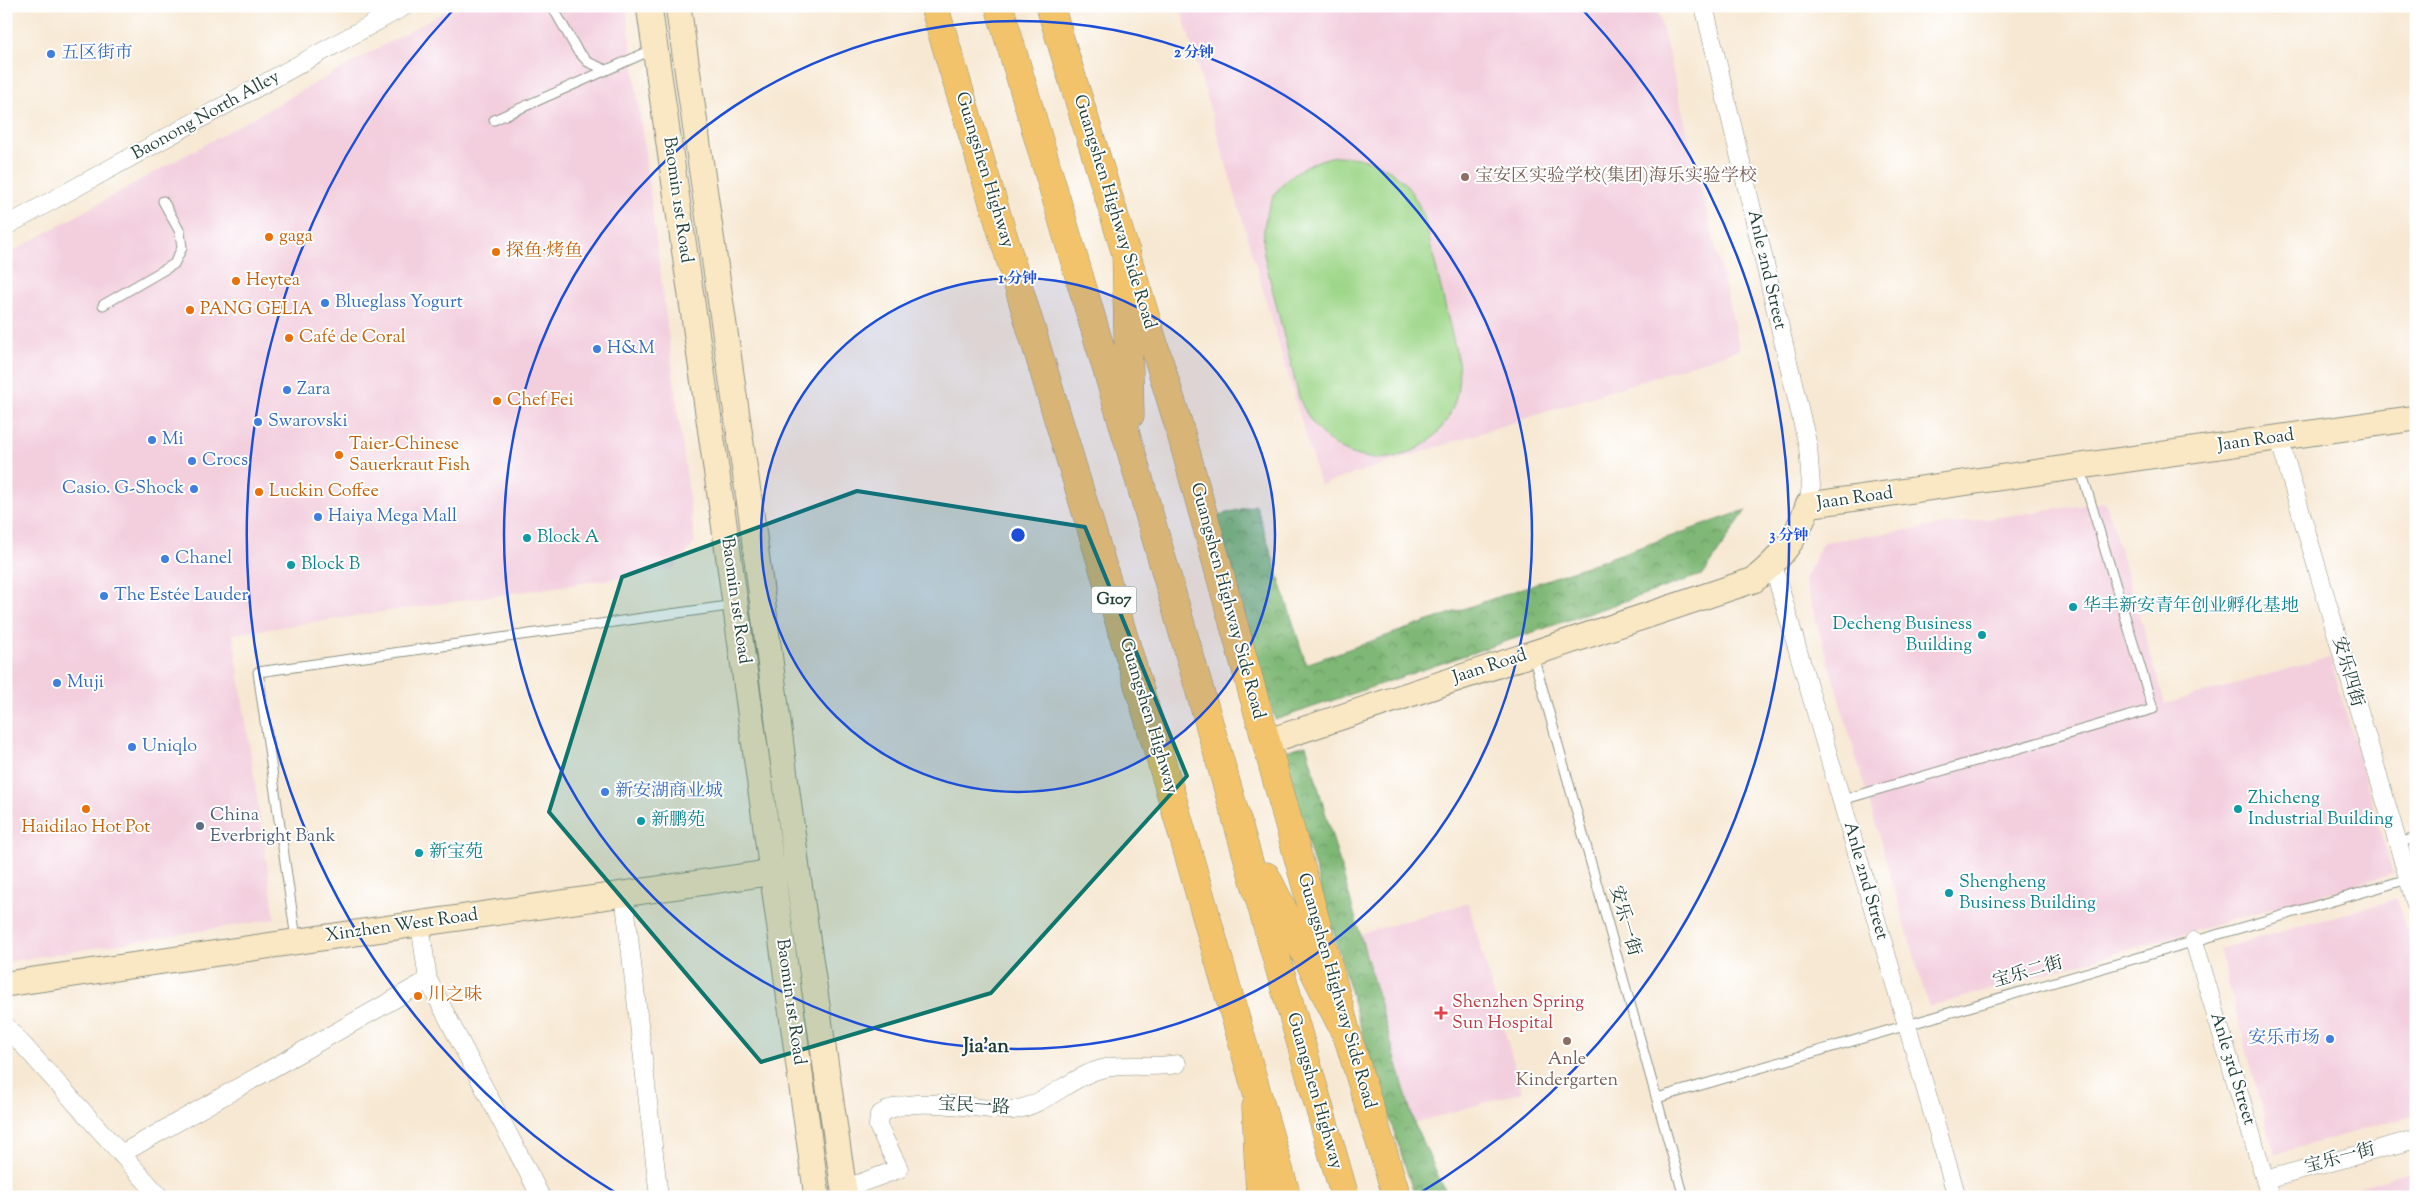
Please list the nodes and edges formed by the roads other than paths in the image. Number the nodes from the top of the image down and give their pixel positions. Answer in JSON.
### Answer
{"nodes":[{"id":1,"x":405,"y":6,"type":"edge"},
{"id":2,"x":552,"y":6,"type":"edge"},
{"id":3,"x":649,"y":6,"type":"edge"},
{"id":4,"x":678,"y":6,"type":"edge"},
{"id":5,"x":934,"y":6,"type":"edge"},
{"id":6,"x":999,"y":6,"type":"edge"},
{"id":7,"x":1050,"y":6,"type":"edge"},
{"id":8,"x":1704,"y":6,"type":"edge"},
{"id":9,"x":655,"y":49,"type":"junction"},
{"id":10,"x":606,"y":70,"type":"junction"},
{"id":11,"x":494,"y":120,"type":"dead end"},
{"id":12,"x":164,"y":201,"type":"dead end"},
{"id":13,"x":6,"y":226,"type":"edge"},
{"id":14,"x":1126,"y":252,"type":"junction"},
{"id":15,"x":103,"y":305,"type":"dead end"},
{"id":16,"x":2416,"y":418,"type":"edge"},
{"id":17,"x":2279,"y":438,"type":"junction"},
{"id":18,"x":1131,"y":451,"type":"junction"},
{"id":19,"x":2080,"y":466,"type":"junction"},
{"id":20,"x":1808,"y":505,"type":"junction"},
{"id":21,"x":1773,"y":564,"type":"junction"},
{"id":22,"x":735,"y":605,"type":"junction"},
{"id":23,"x":1533,"y":653,"type":"junction"},
{"id":24,"x":1266,"y":742,"type":"junction"},
{"id":25,"x":1842,"y":800,"type":"junction"},
{"id":26,"x":1237,"y":819,"type":"junction"},
{"id":27,"x":2416,"y":838,"type":"edge"},
{"id":28,"x":2397,"y":843,"type":"junction"},
{"id":29,"x":798,"y":869,"type":"junction"},
{"id":30,"x":772,"y":873,"type":"junction"},
{"id":31,"x":2408,"y":879,"type":"junction"},
{"id":32,"x":624,"y":894,"type":"junction"},
{"id":33,"x":2416,"y":906,"type":"edge"},
{"id":34,"x":420,"y":924,"type":"junction"},
{"id":35,"x":2194,"y":941,"type":"junction"},
{"id":36,"x":296,"y":942,"type":"junction"},
{"id":37,"x":428,"y":980,"type":"junction"},
{"id":38,"x":6,"y":984,"type":"edge"},
{"id":39,"x":1907,"y":1025,"type":"junction"},
{"id":40,"x":6,"y":1026,"type":"edge"},
{"id":41,"x":1348,"y":1038,"type":"junction"},
{"id":42,"x":1177,"y":1064,"type":"dead end"},
{"id":43,"x":1256,"y":1088,"type":"junction"},
{"id":44,"x":1657,"y":1098,"type":"junction"},
{"id":45,"x":2416,"y":1139,"type":"edge"},
{"id":46,"x":121,"y":1154,"type":"junction"},
{"id":47,"x":2265,"y":1180,"type":"junction"},
{"id":48,"x":845,"y":1193,"type":"edge"},
{"id":49,"x":160,"y":1197,"type":"edge"},
{"id":50,"x":541,"y":1197,"type":"edge"},
{"id":51,"x":659,"y":1197,"type":"edge"},
{"id":52,"x":817,"y":1197,"type":"edge"},
{"id":53,"x":1260,"y":1197,"type":"edge"},
{"id":54,"x":1286,"y":1197,"type":"edge"},
{"id":55,"x":1344,"y":1197,"type":"edge"},
{"id":56,"x":1397,"y":1197,"type":"edge"},
{"id":57,"x":1684,"y":1197,"type":"edge"},
{"id":58,"x":1957,"y":1197,"type":"edge"},
{"id":59,"x":2270,"y":1197,"type":"edge"}],
"edges":[{"from":1,"to":13,"type":"street","name":"Baonong North Alley"},
{"from":2,"to":10,"type":"lane"},
{"from":3,"to":9,"type":"main road","name":"Baomin 1st Road"},
{"from":4,"to":29,"type":"main road","name":"Baomin 1st Road"},
{"from":5,"to":43,"type":"main road","name":"Guangshen Highway","number":"G107"},
{"from":6,"to":18,"type":"main road","name":"Guangshen Highway"},
{"from":7,"to":14,"type":"main road","name":"Guangshen Highway Side Road"},
{"from":8,"to":20,"type":"street","name":"Anle 2nd Street"},
{"from":9,"to":10,"type":"lane"},
{"from":9,"to":22,"type":"main road","name":"Baomin 1st Road"},
{"from":10,"to":11,"type":"lane"},
{"from":12,"to":15,"type":"lane"},
{"from":14,"to":18,"type":"main road"},
{"from":14,"to":24,"type":"main road","name":"Guangshen Highway Side Road"},
{"from":16,"to":17,"type":"main road","name":"Jaan Road"},
{"from":17,"to":19,"type":"main road","name":"Jaan Road"},
{"from":17,"to":28,"type":"street","name":"安乐四街"},
{"from":18,"to":26,"type":"main road","name":"Guangshen Highway"},
{"from":19,"to":20,"type":"main road","name":"Jaan Road"},
{"from":19,"to":25,"type":"lane"},
{"from":20,"to":21,"type":"main road","name":"Jaan Road"},
{"from":21,"to":23,"type":"main road","name":"Jaan Road"},
{"from":21,"to":25,"type":"street","name":"Anle 2nd Street"},
{"from":22,"to":30,"type":"main road","name":"Baomin 1st Road"},
{"from":22,"to":36,"type":"lane"},
{"from":23,"to":24,"type":"main road","name":"Jaan Road"},
{"from":23,"to":44,"type":"lane","name":"安乐一街"},
{"from":24,"to":41,"type":"main road","name":"Guangshen Highway Side Road"},
{"from":25,"to":39,"type":"street","name":"Anle 2nd Street"},
{"from":26,"to":41,"type":"main road"},
{"from":26,"to":55,"type":"main road","name":"Guangshen Highway"},
{"from":27,"to":28,"type":"lane"},
{"from":28,"to":31,"type":"street","name":"安乐四街"},
{"from":29,"to":30,"type":"main road","name":"Xinzhen West Road"},
{"from":29,"to":48,"type":"main road","name":"Baomin 1st Road"},
{"from":30,"to":32,"type":"main road","name":"Xinzhen West Road"},
{"from":30,"to":52,"type":"main road","name":"Baomin 1st Road"},
{"from":31,"to":33,"type":"street","name":"安乐四街"},
{"from":31,"to":35,"type":"lane","name":"宝乐二街"},
{"from":32,"to":34,"type":"main road","name":"Xinzhen West Road"},
{"from":32,"to":51,"type":"street"},
{"from":34,"to":36,"type":"main road","name":"Xinzhen West Road"},
{"from":34,"to":37,"type":"street"},
{"from":35,"to":39,"type":"lane","name":"宝乐二街"},
{"from":35,"to":47,"type":"street","name":"Anle 3rd Street"},
{"from":36,"to":38,"type":"main road","name":"Xinzhen West Road"},
{"from":37,"to":46,"type":"street"},
{"from":37,"to":50,"type":"street"},
{"from":39,"to":44,"type":"lane","name":"宝乐二街"},
{"from":39,"to":58,"type":"street","name":"Anle 2nd Street"},
{"from":40,"to":46,"type":"street"},
{"from":41,"to":56,"type":"main road","name":"Guangshen Highway Side Road"},
{"from":42,"to":48,"type":"street","name":"宝民一路"},
{"from":43,"to":53,"type":"main road"},
{"from":43,"to":54,"type":"main road","name":"Guangshen Highway","number":"G107"},
{"from":44,"to":57,"type":"lane","name":"安乐一街"},
{"from":45,"to":47,"type":"street","name":"宝乐一街"},
{"from":46,"to":49,"type":"street"},
{"from":47,"to":59,"type":"street","name":"Anle 3rd Street"}]}
